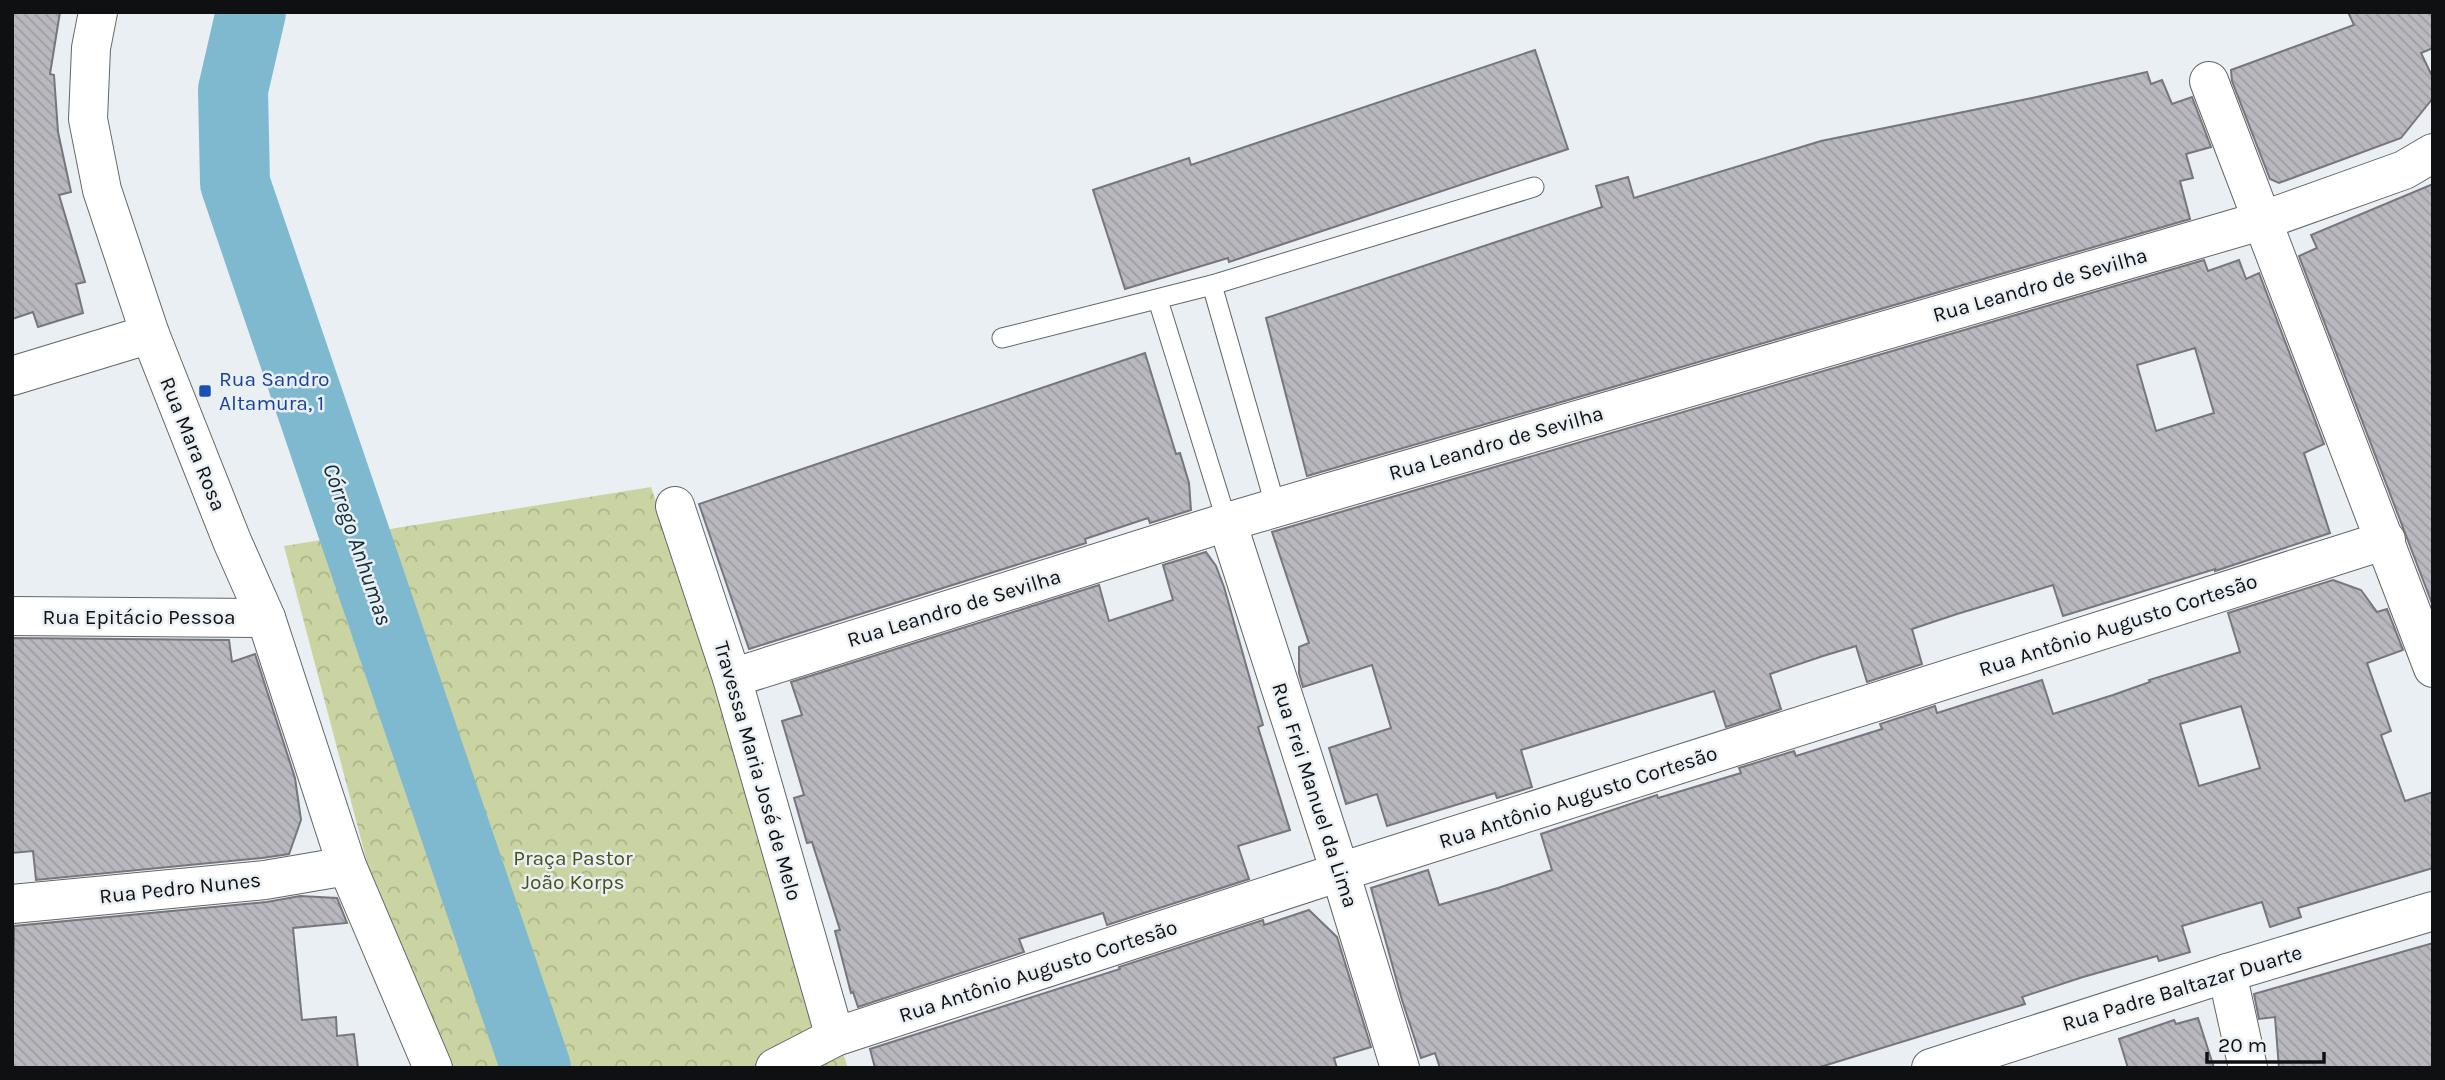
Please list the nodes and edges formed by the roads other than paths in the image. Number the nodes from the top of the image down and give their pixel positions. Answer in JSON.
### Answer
{"nodes":[{"id":1,"x":98,"y":12,"type":"edge"},
{"id":2,"x":2209,"y":81,"type":"dead end"},
{"id":3,"x":2433,"y":153,"type":"edge"},
{"id":4,"x":1534,"y":187,"type":"dead end"},
{"id":5,"x":2264,"y":219,"type":"junction"},
{"id":6,"x":1212,"y":285,"type":"junction"},
{"id":7,"x":1158,"y":300,"type":"junction"},
{"id":8,"x":150,"y":334,"type":"junction"},
{"id":9,"x":1002,"y":338,"type":"dead end"},
{"id":10,"x":12,"y":376,"type":"edge"},
{"id":11,"x":675,"y":506,"type":"dead end"},
{"id":12,"x":1276,"y":508,"type":"junction"},
{"id":13,"x":1227,"y":522,"type":"junction"},
{"id":14,"x":2386,"y":540,"type":"junction"},
{"id":15,"x":12,"y":616,"type":"edge"},
{"id":16,"x":266,"y":618,"type":"junction"},
{"id":17,"x":2433,"y":668,"type":"edge"},
{"id":18,"x":732,"y":678,"type":"junction"},
{"id":19,"x":347,"y":866,"type":"junction"},
{"id":20,"x":1340,"y":872,"type":"junction"},
{"id":21,"x":12,"y":904,"type":"edge"},
{"id":22,"x":2433,"y":911,"type":"edge"},
{"id":23,"x":2227,"y":973,"type":"junction"},
{"id":24,"x":835,"y":1037,"type":"junction"},
{"id":25,"x":2027,"y":1053,"type":"edge"},
{"id":26,"x":433,"y":1068,"type":"edge"},
{"id":27,"x":775,"y":1068,"type":"edge"},
{"id":28,"x":1400,"y":1068,"type":"edge"},
{"id":29,"x":1931,"y":1068,"type":"edge"},
{"id":30,"x":2248,"y":1068,"type":"edge"}],
"edges":[{"from":1,"to":8,"type":"street","name":"Rua Mara Rosa"},
{"from":2,"to":5,"type":"street"},
{"from":3,"to":5,"type":"street","name":"Rua Leandro de Sevilha"},
{"from":4,"to":6,"type":"lane"},
{"from":5,"to":12,"type":"street","name":"Rua Leandro de Sevilha"},
{"from":5,"to":14,"type":"street"},
{"from":6,"to":7,"type":"lane"},
{"from":6,"to":12,"type":"lane"},
{"from":7,"to":9,"type":"lane"},
{"from":7,"to":13,"type":"lane"},
{"from":8,"to":10,"type":"street"},
{"from":8,"to":16,"type":"street","name":"Rua Mara Rosa"},
{"from":11,"to":18,"type":"street","name":"Travessa Maria José de Melo"},
{"from":12,"to":13,"type":"street","name":"Rua Leandro de Sevilha"},
{"from":13,"to":18,"type":"street","name":"Rua Leandro de Sevilha"},
{"from":13,"to":20,"type":"street","name":"Rua Frei Manuel da Lima"},
{"from":14,"to":17,"type":"street"},
{"from":14,"to":20,"type":"street","name":"Rua Antônio Augusto Cortesão"},
{"from":15,"to":16,"type":"street","name":"Rua Epitácio Pessoa"},
{"from":16,"to":19,"type":"street","name":"Rua Mara Rosa"},
{"from":18,"to":24,"type":"street","name":"Travessa Maria José de Melo"},
{"from":19,"to":21,"type":"street","name":"Rua Pedro Nunes"},
{"from":19,"to":26,"type":"street","name":"Rua Mara Rosa"},
{"from":20,"to":24,"type":"street","name":"Rua Antônio Augusto Cortesão"},
{"from":20,"to":28,"type":"street","name":"Rua Frei Manuel da Lima"},
{"from":22,"to":23,"type":"street","name":"Rua Padre Baltazar Duarte"},
{"from":23,"to":25,"type":"street","name":"Rua Padre Baltazar Duarte"},
{"from":23,"to":30,"type":"street"},
{"from":24,"to":27,"type":"street","name":"Rua Antônio Augusto Cortesão"},
{"from":25,"to":29,"type":"street","name":"Rua Padre Baltazar Duarte"}]}
